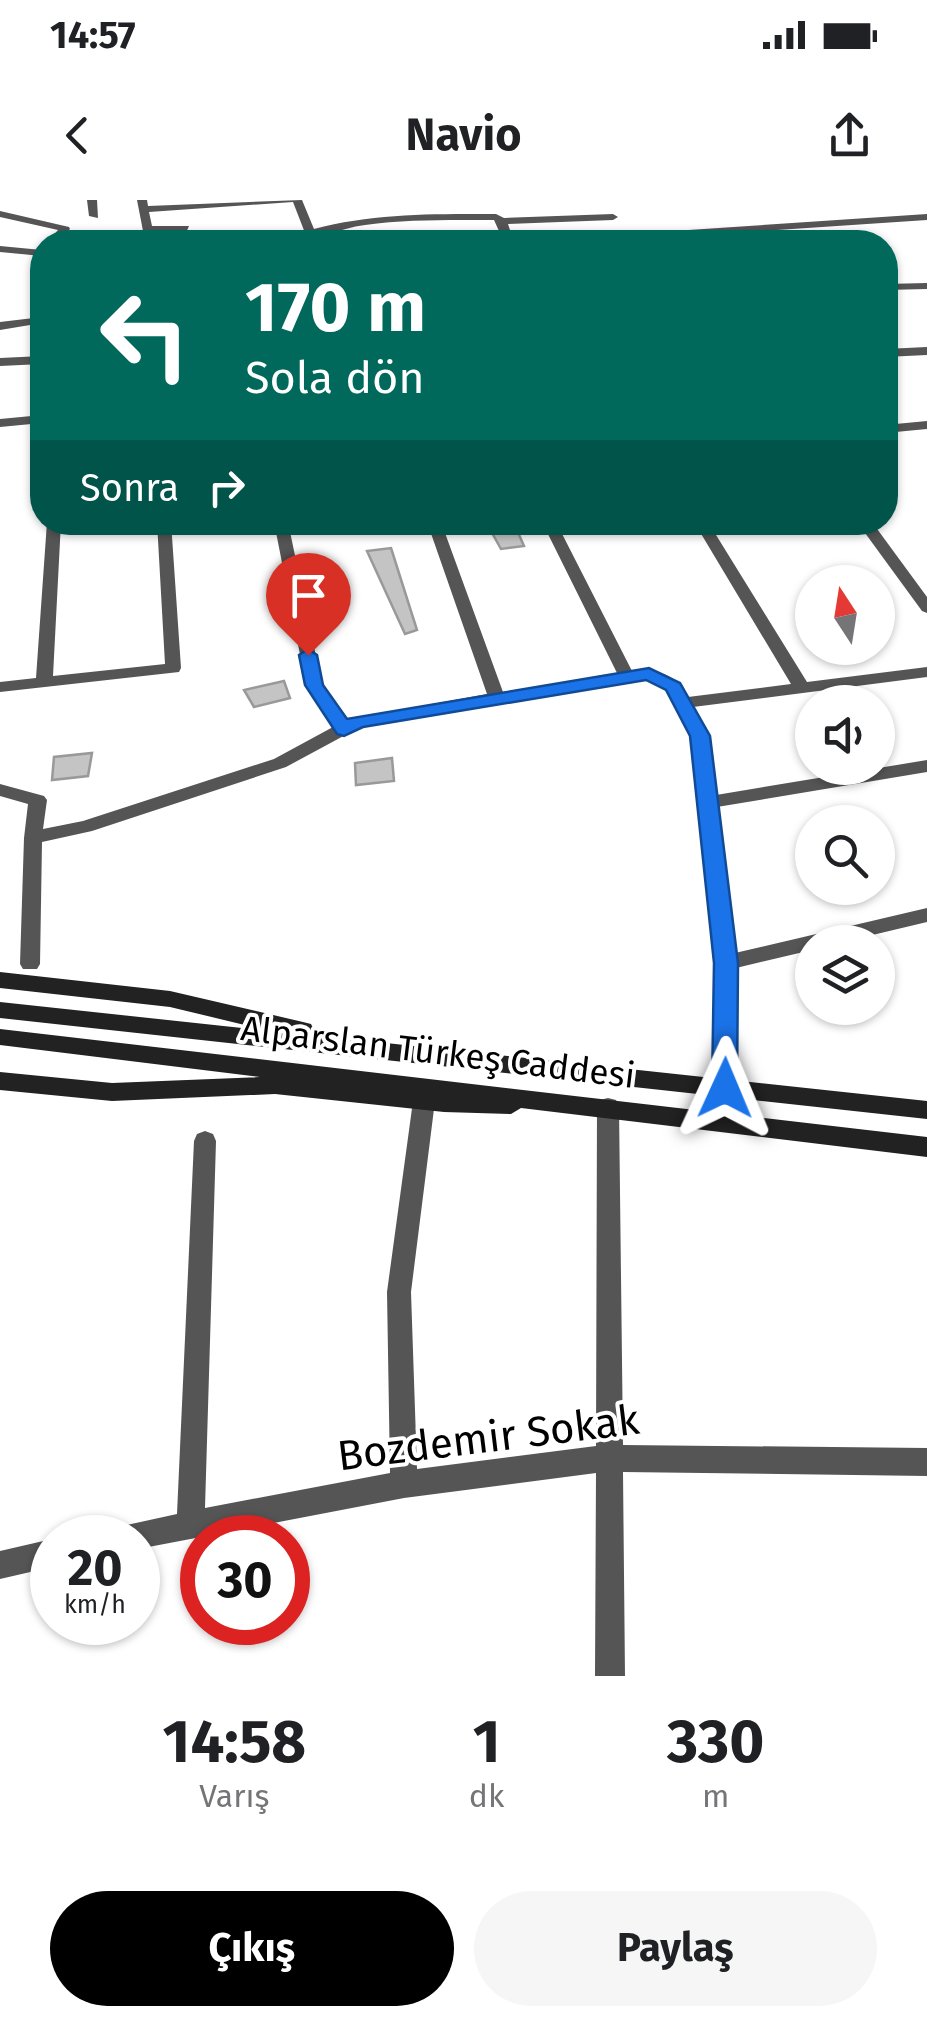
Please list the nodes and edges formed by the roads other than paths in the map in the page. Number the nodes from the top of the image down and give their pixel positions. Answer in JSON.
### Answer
{"nodes":[{"id":1,"x":92,"y":200,"type":"edge"},
{"id":2,"x":289,"y":200,"type":"edge"},
{"id":3,"x":297,"y":200,"type":"edge"},
{"id":4,"x":600,"y":200,"type":"edge"},
{"id":5,"x":142,"y":204,"type":"edge"},
{"id":6,"x":0,"y":214,"type":"edge"},
{"id":7,"x":94,"y":216,"type":"dead end"},
{"id":8,"x":613,"y":217,"type":"junction"},
{"id":9,"x":927,"y":217,"type":"edge"},
{"id":10,"x":502,"y":221,"type":"junction"},
{"id":11,"x":64,"y":230,"type":"edge"},
{"id":12,"x":184,"y":230,"type":"edge"},
{"id":13,"x":309,"y":230,"type":"edge"},
{"id":14,"x":323,"y":230,"type":"edge"},
{"id":15,"x":505,"y":230,"type":"edge"},
{"id":16,"x":623,"y":230,"type":"edge"},
{"id":17,"x":731,"y":230,"type":"edge"},
{"id":18,"x":0,"y":249,"type":"edge"},
{"id":19,"x":30,"y":252,"type":"edge"},
{"id":20,"x":927,"y":286,"type":"edge"},
{"id":21,"x":898,"y":287,"type":"edge"},
{"id":22,"x":0,"y":314,"type":"edge"},
{"id":23,"x":6,"y":325,"type":"edge"},
{"id":24,"x":927,"y":351,"type":"edge"},
{"id":25,"x":898,"y":352,"type":"edge"},
{"id":26,"x":30,"y":361,"type":"edge"},
{"id":27,"x":0,"y":362,"type":"edge"},
{"id":28,"x":30,"y":419,"type":"edge"},
{"id":29,"x":0,"y":423,"type":"edge"},
{"id":30,"x":927,"y":425,"type":"edge"},
{"id":31,"x":898,"y":428,"type":"edge"},
{"id":32,"x":53,"y":535,"type":"edge"},
{"id":33,"x":165,"y":535,"type":"edge"},
{"id":34,"x":284,"y":535,"type":"edge"},
{"id":35,"x":439,"y":535,"type":"edge"},
{"id":36,"x":555,"y":535,"type":"edge"},
{"id":37,"x":709,"y":535,"type":"edge"},
{"id":38,"x":874,"y":535,"type":"edge"},
{"id":39,"x":926,"y":604,"type":"edge"},
{"id":40,"x":927,"y":672,"type":"edge"},
{"id":41,"x":626,"y":677,"type":"junction"},
{"id":42,"x":44,"y":681,"type":"junction"},
{"id":43,"x":800,"y":685,"type":"edge"},
{"id":44,"x":825,"y":685,"type":"edge"},
{"id":45,"x":0,"y":687,"type":"edge"},
{"id":46,"x":795,"y":689,"type":"edge"},
{"id":47,"x":497,"y":698,"type":"junction"},
{"id":48,"x":682,"y":704,"type":"junction"},
{"id":49,"x":344,"y":730,"type":"junction"},
{"id":50,"x":927,"y":766,"type":"edge"},
{"id":51,"x":0,"y":790,"type":"edge"},
{"id":52,"x":708,"y":802,"type":"junction"},
{"id":53,"x":34,"y":838,"type":"junction"},
{"id":54,"x":927,"y":915,"type":"edge"},
{"id":55,"x":726,"y":963,"type":"junction"},
{"id":56,"x":30,"y":964,"type":"dead end"},
{"id":57,"x":0,"y":980,"type":"edge"},
{"id":58,"x":0,"y":1010,"type":"edge"},
{"id":59,"x":0,"y":1037,"type":"edge"},
{"id":60,"x":551,"y":1069,"type":"junction"},
{"id":61,"x":0,"y":1080,"type":"edge"},
{"id":62,"x":725,"y":1088,"type":"junction"},
{"id":63,"x":550,"y":1099,"type":"junction"},
{"id":64,"x":424,"y":1101,"type":"junction"},
{"id":65,"x":608,"y":1107,"type":"junction"},
{"id":66,"x":927,"y":1110,"type":"edge"},
{"id":67,"x":204,"y":1141,"type":"dead end"},
{"id":68,"x":927,"y":1147,"type":"edge"},
{"id":69,"x":608,"y":1458,"type":"junction"},
{"id":70,"x":927,"y":1462,"type":"edge"},
{"id":71,"x":404,"y":1484,"type":"junction"},
{"id":72,"x":192,"y":1515,"type":"edge"},
{"id":73,"x":231,"y":1515,"type":"edge"},
{"id":74,"x":30,"y":1559,"type":"edge"},
{"id":75,"x":0,"y":1566,"type":"edge"},
{"id":76,"x":610,"y":1676,"type":"edge"}],
"edges":[{"from":1,"to":7,"type":"street"},
{"from":2,"to":5,"type":"street"},
{"from":3,"to":13,"type":"street"},
{"from":4,"to":8,"type":"street"},
{"from":5,"to":12,"type":"street"},
{"from":6,"to":11,"type":"street"},
{"from":8,"to":10,"type":"street"},
{"from":8,"to":16,"type":"street"},
{"from":9,"to":17,"type":"street"},
{"from":10,"to":14,"type":"street"},
{"from":10,"to":15,"type":"street"},
{"from":18,"to":19,"type":"street"},
{"from":20,"to":21,"type":"street"},
{"from":22,"to":23,"type":"street"},
{"from":24,"to":25,"type":"street"},
{"from":26,"to":27,"type":"street"},
{"from":28,"to":29,"type":"street"},
{"from":30,"to":31,"type":"street"},
{"from":32,"to":42,"type":"street"},
{"from":33,"to":42,"type":"street"},
{"from":34,"to":49,"type":"street"},
{"from":35,"to":47,"type":"street"},
{"from":36,"to":41,"type":"street"},
{"from":37,"to":43,"type":"street"},
{"from":38,"to":39,"type":"street"},
{"from":40,"to":44,"type":"street"},
{"from":41,"to":47,"type":"street"},
{"from":41,"to":48,"type":"street"},
{"from":42,"to":45,"type":"street"},
{"from":46,"to":48,"type":"street"},
{"from":47,"to":49,"type":"street"},
{"from":48,"to":52,"type":"street"},
{"from":49,"to":53,"type":"street"},
{"from":50,"to":52,"type":"street"},
{"from":51,"to":53,"type":"street"},
{"from":52,"to":55,"type":"street"},
{"from":53,"to":56,"type":"street"},
{"from":54,"to":55,"type":"street"},
{"from":55,"to":62,"type":"street"},
{"from":57,"to":60,"type":"main road"},
{"from":58,"to":60,"type":"main road","name":"Alparslan Türkeş Caddesi"},
{"from":59,"to":63,"type":"main road","name":"Alparslan Türkeş Caddesi"},
{"from":60,"to":62,"type":"main road","name":"Alparslan Türkeş Caddesi"},
{"from":61,"to":64,"type":"main road"},
{"from":62,"to":66,"type":"main road","name":"Alparslan Türkeş Caddesi"},
{"from":63,"to":64,"type":"main road"},
{"from":63,"to":65,"type":"main road","name":"Alparslan Türkeş Caddesi"},
{"from":64,"to":71,"type":"street"},
{"from":65,"to":68,"type":"main road","name":"Alparslan Türkeş Caddesi"},
{"from":65,"to":69,"type":"street"},
{"from":67,"to":72,"type":"street"},
{"from":69,"to":70,"type":"street","name":"Bozdemir Sokak"},
{"from":69,"to":71,"type":"street","name":"Bozdemir Sokak"},
{"from":69,"to":76,"type":"street"},
{"from":71,"to":73,"type":"street","name":"Bozdemir Sokak"},
{"from":74,"to":75,"type":"street"}]}
